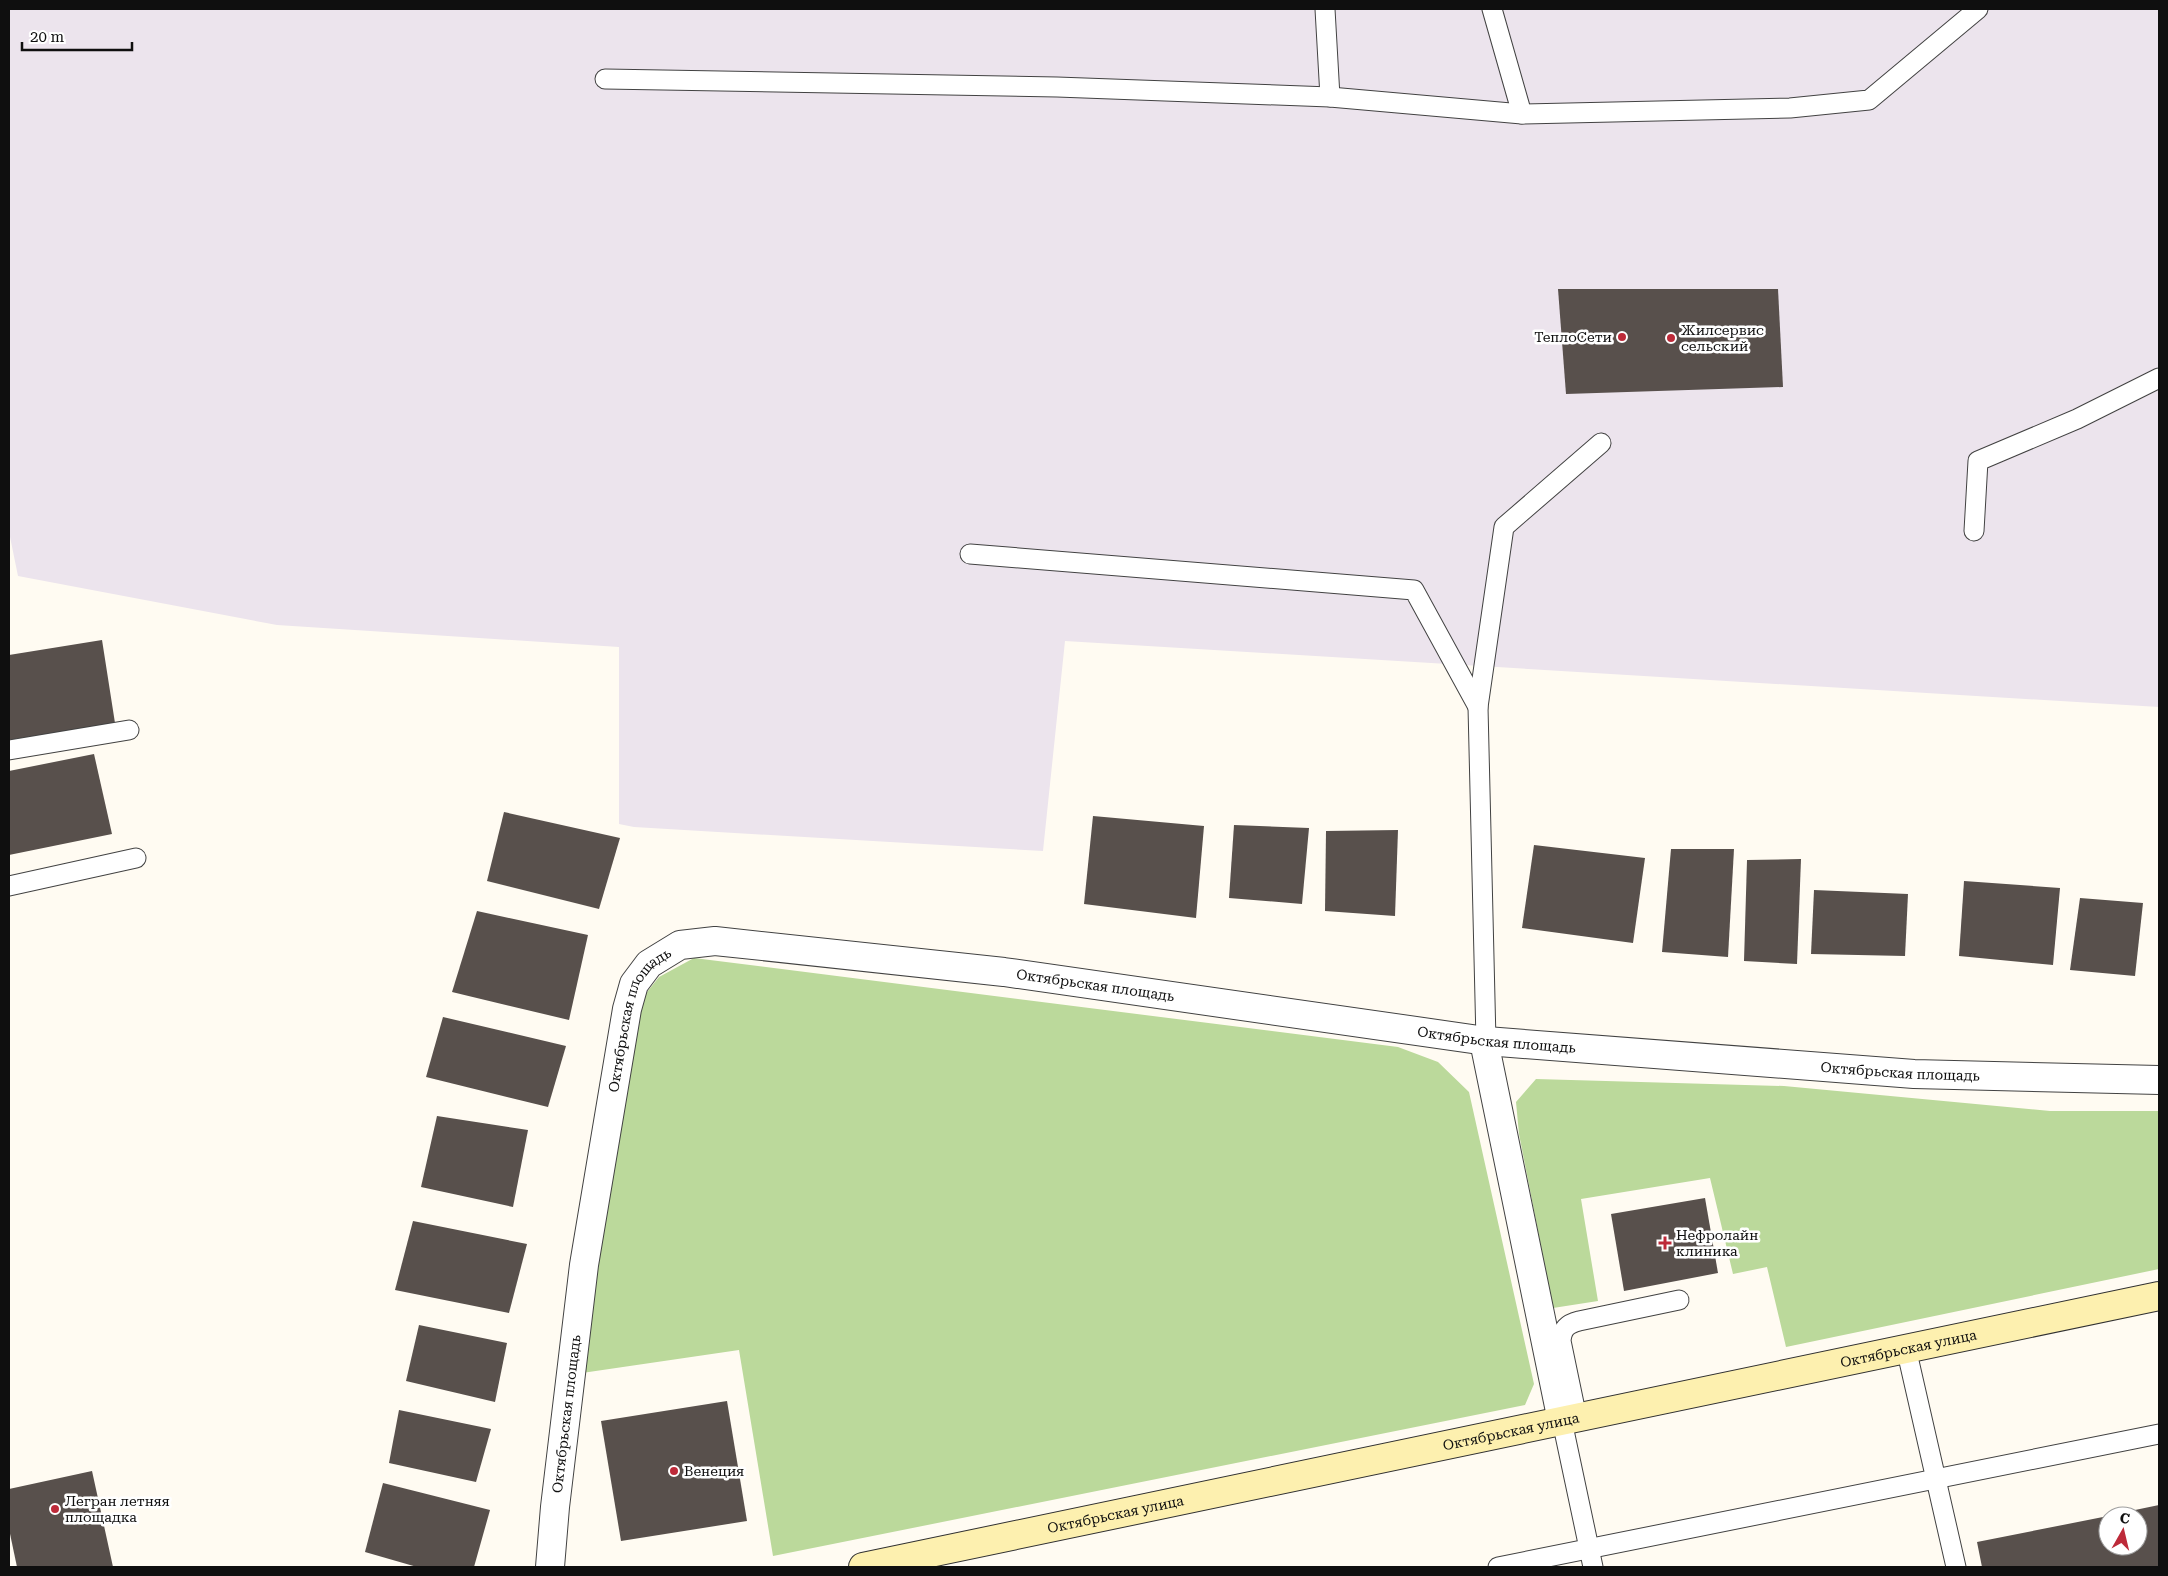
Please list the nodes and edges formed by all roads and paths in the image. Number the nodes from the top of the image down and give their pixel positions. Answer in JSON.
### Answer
{"nodes":[{"id":1,"x":1325,"y":9,"type":"edge"},
{"id":2,"x":1492,"y":9,"type":"edge"},
{"id":3,"x":1978,"y":9,"type":"edge"},
{"id":4,"x":605,"y":79,"type":"dead end"},
{"id":5,"x":1330,"y":97,"type":"junction"},
{"id":6,"x":1522,"y":114,"type":"junction"},
{"id":7,"x":2159,"y":378,"type":"edge"},
{"id":8,"x":1601,"y":444,"type":"dead end"},
{"id":9,"x":1974,"y":531,"type":"dead end"},
{"id":10,"x":970,"y":554,"type":"dead end"},
{"id":11,"x":1478,"y":707,"type":"junction"},
{"id":12,"x":129,"y":730,"type":"dead end"},
{"id":13,"x":9,"y":750,"type":"edge"},
{"id":14,"x":136,"y":858,"type":"dead end"},
{"id":15,"x":9,"y":886,"type":"edge"},
{"id":16,"x":1486,"y":1041,"type":"junction"},
{"id":17,"x":2159,"y":1080,"type":"edge"},
{"id":18,"x":2159,"y":1296,"type":"edge"},
{"id":19,"x":1679,"y":1300,"type":"dead end"},
{"id":20,"x":1906,"y":1348,"type":"junction"},
{"id":21,"x":1570,"y":1420,"type":"junction"},
{"id":22,"x":2159,"y":1434,"type":"edge"},
{"id":23,"x":1936,"y":1478,"type":"junction"},
{"id":24,"x":1589,"y":1548,"type":"junction"},
{"id":25,"x":550,"y":1567,"type":"edge"},
{"id":26,"x":863,"y":1567,"type":"edge"},
{"id":27,"x":1498,"y":1567,"type":"edge"},
{"id":28,"x":1593,"y":1567,"type":"edge"},
{"id":29,"x":1956,"y":1567,"type":"edge"}],
"edges":[{"from":1,"to":5,"type":"lane"},
{"from":2,"to":6,"type":"lane"},
{"from":3,"to":6,"type":"lane"},
{"from":4,"to":5,"type":"lane"},
{"from":5,"to":6,"type":"lane"},
{"from":7,"to":9,"type":"lane"},
{"from":8,"to":11,"type":"lane"},
{"from":10,"to":11,"type":"lane"},
{"from":11,"to":16,"type":"lane"},
{"from":12,"to":13,"type":"lane"},
{"from":14,"to":15,"type":"lane"},
{"from":16,"to":17,"type":"street","name":"Октябрьская площадь"},
{"from":16,"to":21,"type":"street"},
{"from":16,"to":25,"type":"street","name":"Октябрьская площадь"},
{"from":18,"to":20,"type":"street","name":"Октябрьская улица"},
{"from":19,"to":21,"type":"lane"},
{"from":20,"to":21,"type":"street","name":"Октябрьская улица"},
{"from":20,"to":23,"type":"lane"},
{"from":21,"to":24,"type":"lane"},
{"from":21,"to":26,"type":"street","name":"Октябрьская улица"},
{"from":22,"to":23,"type":"lane"},
{"from":23,"to":24,"type":"lane"},
{"from":23,"to":29,"type":"lane"},
{"from":24,"to":27,"type":"lane"},
{"from":24,"to":28,"type":"lane"}]}
